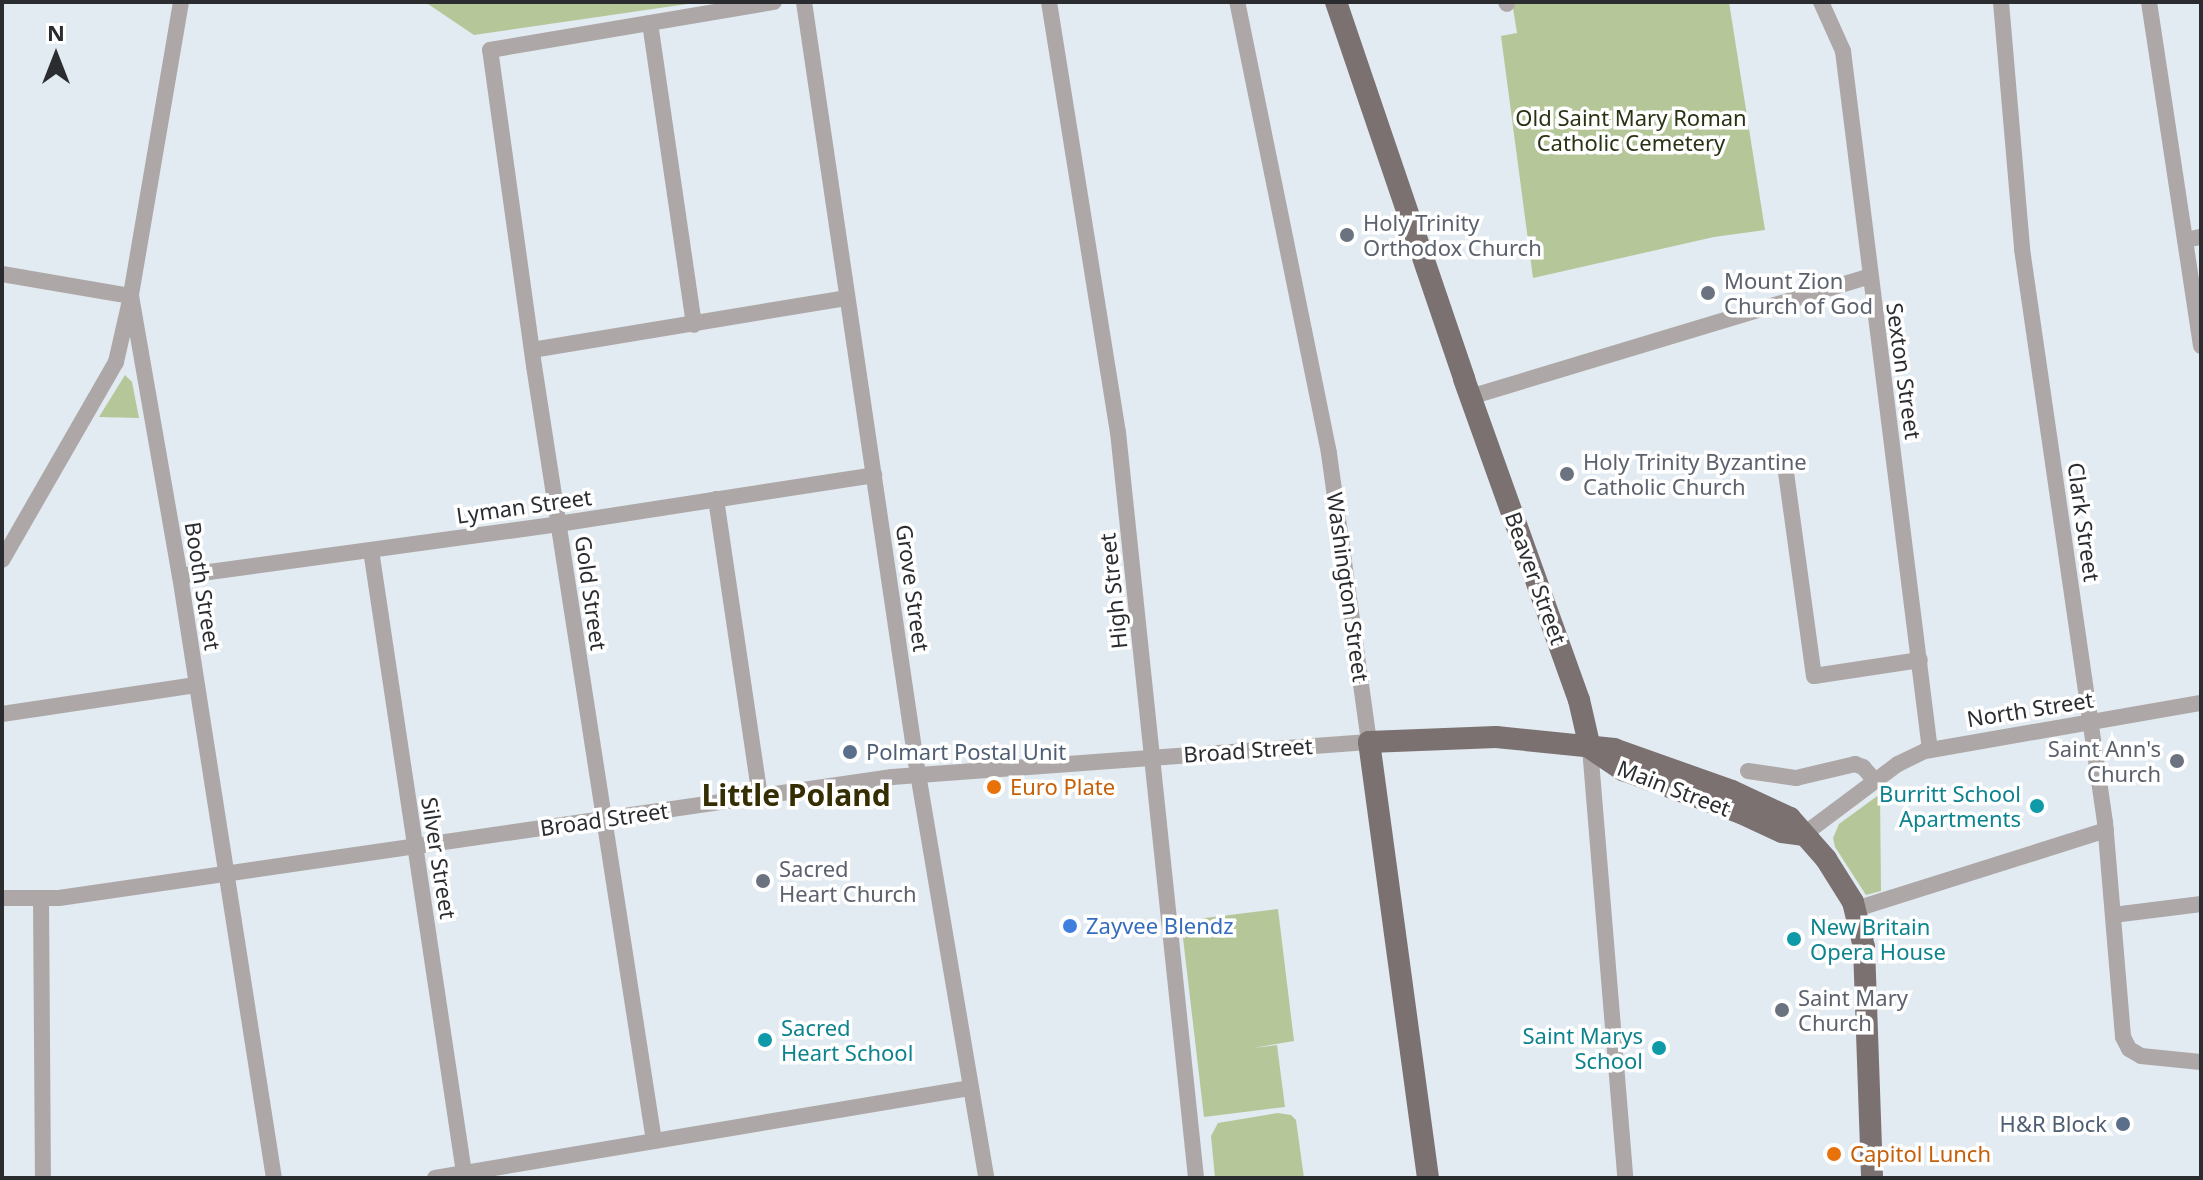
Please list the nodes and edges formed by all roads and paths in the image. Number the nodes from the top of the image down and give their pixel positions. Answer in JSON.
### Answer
{"nodes":[{"id":1,"x":181,"y":2,"type":"edge"},
{"id":2,"x":774,"y":2,"type":"edge"},
{"id":3,"x":804,"y":2,"type":"edge"},
{"id":4,"x":1049,"y":2,"type":"edge"},
{"id":5,"x":1237,"y":2,"type":"edge"},
{"id":6,"x":1336,"y":2,"type":"edge"},
{"id":7,"x":1821,"y":2,"type":"edge"},
{"id":8,"x":2001,"y":2,"type":"edge"},
{"id":9,"x":2149,"y":2,"type":"edge"},
{"id":10,"x":650,"y":23,"type":"junction"},
{"id":11,"x":2193,"y":239,"type":"edge"},
{"id":12,"x":2,"y":274,"type":"edge"},
{"id":13,"x":1870,"y":276,"type":"junction"},
{"id":14,"x":131,"y":296,"type":"junction"},
{"id":15,"x":846,"y":298,"type":"junction"},
{"id":16,"x":694,"y":325,"type":"junction"},
{"id":17,"x":2201,"y":346,"type":"edge"},
{"id":18,"x":532,"y":350,"type":"junction"},
{"id":19,"x":1470,"y":397,"type":"junction"},
{"id":20,"x":1785,"y":465,"type":"dead end"},
{"id":21,"x":874,"y":475,"type":"junction"},
{"id":22,"x":716,"y":499,"type":"junction"},
{"id":23,"x":558,"y":524,"type":"junction"},
{"id":24,"x":371,"y":550,"type":"junction"},
{"id":25,"x":2,"y":560,"type":"edge"},
{"id":26,"x":180,"y":576,"type":"junction"},
{"id":27,"x":1920,"y":660,"type":"junction"},
{"id":28,"x":196,"y":685,"type":"junction"},
{"id":29,"x":2201,"y":703,"type":"edge"},
{"id":30,"x":2,"y":714,"type":"edge"},
{"id":31,"x":2091,"y":722,"type":"junction"},
{"id":32,"x":1369,"y":742,"type":"junction"},
{"id":33,"x":1590,"y":748,"type":"junction"},
{"id":34,"x":1930,"y":750,"type":"junction"},
{"id":35,"x":1152,"y":756,"type":"junction"},
{"id":36,"x":1748,"y":771,"type":"dead end"},
{"id":37,"x":918,"y":775,"type":"junction"},
{"id":38,"x":1875,"y":781,"type":"junction"},
{"id":39,"x":760,"y":796,"type":"junction"},
{"id":40,"x":602,"y":819,"type":"junction"},
{"id":41,"x":2106,"y":830,"type":"junction"},
{"id":42,"x":1803,"y":835,"type":"junction"},
{"id":43,"x":415,"y":846,"type":"junction"},
{"id":44,"x":227,"y":874,"type":"junction"},
{"id":45,"x":2,"y":898,"type":"edge"},
{"id":46,"x":41,"y":899,"type":"junction"},
{"id":47,"x":2201,"y":904,"type":"edge"},
{"id":48,"x":1856,"y":909,"type":"junction"},
{"id":49,"x":2113,"y":915,"type":"junction"},
{"id":50,"x":2201,"y":1062,"type":"edge"},
{"id":51,"x":970,"y":1088,"type":"junction"},
{"id":52,"x":654,"y":1141,"type":"junction"},
{"id":53,"x":464,"y":1173,"type":"junction"},
{"id":54,"x":43,"y":1178,"type":"edge"},
{"id":55,"x":274,"y":1178,"type":"edge"},
{"id":56,"x":435,"y":1178,"type":"edge"},
{"id":57,"x":986,"y":1178,"type":"edge"},
{"id":58,"x":1196,"y":1178,"type":"edge"},
{"id":59,"x":1428,"y":1178,"type":"edge"},
{"id":60,"x":1625,"y":1178,"type":"edge"},
{"id":61,"x":1872,"y":1178,"type":"edge"}],
"edges":[{"from":1,"to":14,"type":"street","name":"Booth Street"},
{"from":2,"to":10,"type":"street"},
{"from":3,"to":15,"type":"street","name":"Grove Street"},
{"from":4,"to":35,"type":"street","name":"High Street"},
{"from":5,"to":32,"type":"street","name":"Washington Street"},
{"from":6,"to":19,"type":"main road","name":"Beaver Street"},
{"from":7,"to":13,"type":"street","name":"Sexton Street"},
{"from":8,"to":31,"type":"street","name":"Clark Street"},
{"from":9,"to":11,"type":"street"},
{"from":10,"to":16,"type":"street"},
{"from":10,"to":18,"type":"street","name":"Gold Street"},
{"from":11,"to":17,"type":"street"},
{"from":12,"to":14,"type":"street"},
{"from":13,"to":19,"type":"street"},
{"from":13,"to":27,"type":"street","name":"Sexton Street"},
{"from":14,"to":25,"type":"street"},
{"from":14,"to":26,"type":"street","name":"Booth Street"},
{"from":15,"to":16,"type":"street"},
{"from":15,"to":21,"type":"street","name":"Grove Street"},
{"from":16,"to":18,"type":"street"},
{"from":18,"to":23,"type":"street","name":"Gold Street"},
{"from":19,"to":33,"type":"main road","name":"Beaver Street"},
{"from":20,"to":27,"type":"street"},
{"from":21,"to":22,"type":"street","name":"Lyman Street"},
{"from":21,"to":37,"type":"street","name":"Grove Street"},
{"from":22,"to":23,"type":"street","name":"Lyman Street"},
{"from":22,"to":39,"type":"street"},
{"from":23,"to":24,"type":"street","name":"Lyman Street"},
{"from":23,"to":40,"type":"street","name":"Gold Street"},
{"from":24,"to":26,"type":"street","name":"Lyman Street"},
{"from":24,"to":43,"type":"street","name":"Silver Street"},
{"from":26,"to":28,"type":"street","name":"Booth Street"},
{"from":27,"to":34,"type":"street","name":"Sexton Street"},
{"from":28,"to":30,"type":"street"},
{"from":28,"to":44,"type":"street","name":"Booth Street"},
{"from":29,"to":31,"type":"street","name":"North Street"},
{"from":31,"to":34,"type":"street","name":"North Street"},
{"from":31,"to":41,"type":"street","name":"Clark Street"},
{"from":32,"to":33,"type":"main road","name":"Broad Street"},
{"from":32,"to":35,"type":"street","name":"Broad Street"},
{"from":32,"to":59,"type":"main road","name":"Washington Street"},
{"from":33,"to":42,"type":"main road","name":"Main Street"},
{"from":33,"to":60,"type":"street","name":"Beaver Street"},
{"from":34,"to":38,"type":"street","name":"North Street"},
{"from":35,"to":37,"type":"street","name":"Broad Street"},
{"from":35,"to":58,"type":"street","name":"High Street"},
{"from":36,"to":38,"type":"street"},
{"from":37,"to":39,"type":"street","name":"Broad Street"},
{"from":37,"to":51,"type":"street","name":"Grove Street"},
{"from":38,"to":42,"type":"street","name":"North Street"},
{"from":39,"to":40,"type":"street","name":"Broad Street"},
{"from":40,"to":43,"type":"street","name":"Broad Street"},
{"from":40,"to":52,"type":"street","name":"Gold Street"},
{"from":41,"to":48,"type":"street"},
{"from":41,"to":49,"type":"street","name":"Clark Street"},
{"from":42,"to":48,"type":"main road","name":"Main Street"},
{"from":43,"to":44,"type":"street","name":"Broad Street"},
{"from":43,"to":53,"type":"street","name":"Silver Street"},
{"from":44,"to":46,"type":"street","name":"Broad Street"},
{"from":44,"to":55,"type":"street","name":"Booth Street"},
{"from":45,"to":46,"type":"street","name":"Broad Street"},
{"from":46,"to":54,"type":"street"},
{"from":47,"to":49,"type":"street"},
{"from":48,"to":61,"type":"main road","name":"Main Street"},
{"from":49,"to":50,"type":"street","name":"Clark Street"},
{"from":51,"to":52,"type":"street"},
{"from":51,"to":57,"type":"street","name":"Grove Street"},
{"from":52,"to":53,"type":"street"},
{"from":53,"to":56,"type":"street"}]}
